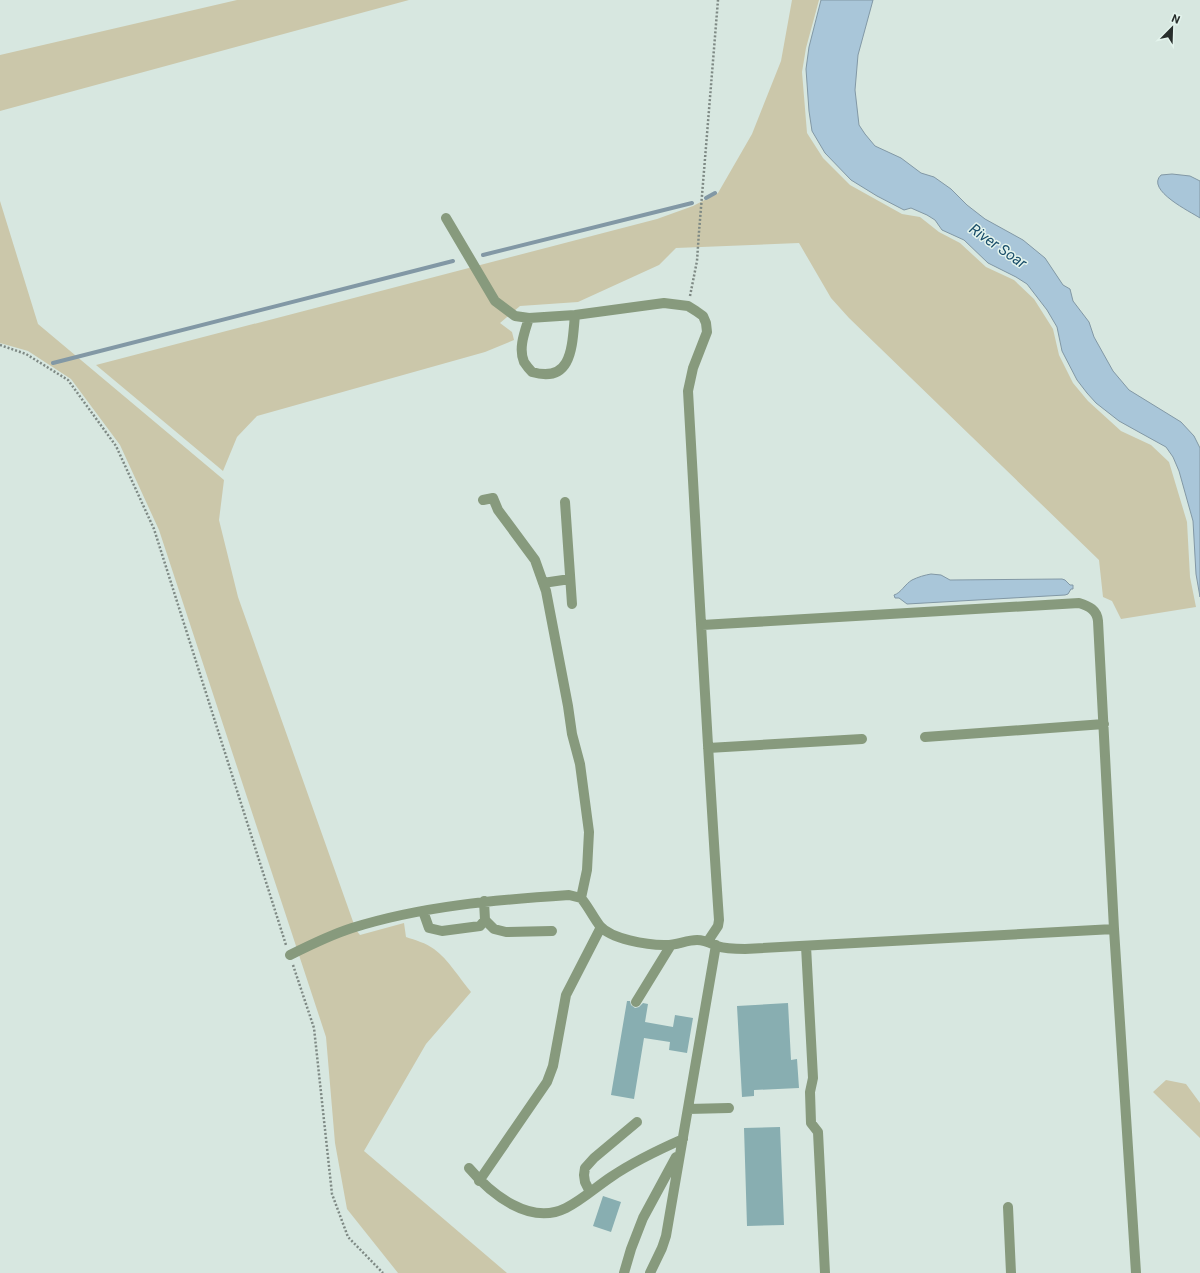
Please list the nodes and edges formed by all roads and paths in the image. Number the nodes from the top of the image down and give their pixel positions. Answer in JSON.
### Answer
{"nodes":[{"id":1,"x":718,"y":0,"type":"edge"},
{"id":2,"x":446,"y":218,"type":"dead end"},
{"id":3,"x":688,"y":306,"type":"junction"},
{"id":4,"x":575,"y":315,"type":"junction"},
{"id":5,"x":529,"y":318,"type":"junction"},
{"id":6,"x":0,"y":345,"type":"edge"},
{"id":7,"x":483,"y":500,"type":"dead end"},
{"id":8,"x":564,"y":502,"type":"dead end"},
{"id":9,"x":570,"y":579,"type":"junction"},
{"id":10,"x":544,"y":583,"type":"junction"},
{"id":11,"x":572,"y":604,"type":"dead end"},
{"id":12,"x":702,"y":625,"type":"junction"},
{"id":13,"x":1104,"y":724,"type":"junction"},
{"id":14,"x":925,"y":737,"type":"dead end"},
{"id":15,"x":862,"y":739,"type":"dead end"},
{"id":16,"x":708,"y":748,"type":"junction"},
{"id":17,"x":581,"y":898,"type":"junction"},
{"id":18,"x":484,"y":901,"type":"junction"},
{"id":19,"x":423,"y":911,"type":"junction"},
{"id":20,"x":485,"y":920,"type":"junction"},
{"id":21,"x":601,"y":927,"type":"junction"},
{"id":22,"x":1114,"y":929,"type":"junction"},
{"id":23,"x":552,"y":931,"type":"dead end"},
{"id":24,"x":712,"y":943,"type":"junction"},
{"id":25,"x":671,"y":945,"type":"junction"},
{"id":26,"x":806,"y":946,"type":"junction"},
{"id":27,"x":290,"y":955,"type":"junction"},
{"id":28,"x":636,"y":1002,"type":"dead end"},
{"id":29,"x":729,"y":1108,"type":"dead end"},
{"id":30,"x":688,"y":1109,"type":"junction"},
{"id":31,"x":637,"y":1122,"type":"dead end"},
{"id":32,"x":683,"y":1139,"type":"junction"},
{"id":33,"x":680,"y":1150,"type":"junction"},
{"id":34,"x":469,"y":1168,"type":"dead end"},
{"id":35,"x":479,"y":1181,"type":"junction"},
{"id":36,"x":590,"y":1192,"type":"junction"},
{"id":37,"x":1008,"y":1206,"type":"dead end"},
{"id":38,"x":383,"y":1273,"type":"edge"},
{"id":39,"x":624,"y":1273,"type":"edge"},
{"id":40,"x":650,"y":1273,"type":"edge"},
{"id":41,"x":825,"y":1273,"type":"edge"},
{"id":42,"x":1011,"y":1273,"type":"edge"},
{"id":43,"x":1136,"y":1273,"type":"edge"}],
"edges":[{"from":1,"to":3,"type":"path"},
{"from":2,"to":5,"type":"lane"},
{"from":3,"to":4,"type":"lane"},
{"from":3,"to":12,"type":"lane"},
{"from":4,"to":5,"type":"lane"},
{"from":4,"to":5,"type":"lane"},
{"from":6,"to":27,"type":"path"},
{"from":7,"to":10,"type":"lane"},
{"from":8,"to":9,"type":"lane"},
{"from":9,"to":10,"type":"lane"},
{"from":9,"to":11,"type":"lane"},
{"from":10,"to":17,"type":"lane"},
{"from":12,"to":13,"type":"lane"},
{"from":12,"to":16,"type":"lane"},
{"from":13,"to":14,"type":"lane"},
{"from":13,"to":22,"type":"lane"},
{"from":15,"to":16,"type":"lane"},
{"from":16,"to":24,"type":"lane"},
{"from":17,"to":18,"type":"lane"},
{"from":17,"to":21,"type":"lane"},
{"from":18,"to":19,"type":"lane"},
{"from":18,"to":20,"type":"lane"},
{"from":19,"to":20,"type":"lane"},
{"from":19,"to":27,"type":"lane"},
{"from":20,"to":23,"type":"lane"},
{"from":21,"to":25,"type":"lane"},
{"from":21,"to":35,"type":"lane"},
{"from":22,"to":26,"type":"lane"},
{"from":22,"to":43,"type":"lane"},
{"from":24,"to":25,"type":"lane"},
{"from":24,"to":26,"type":"lane"},
{"from":24,"to":30,"type":"lane"},
{"from":25,"to":28,"type":"lane"},
{"from":26,"to":41,"type":"lane"},
{"from":27,"to":38,"type":"path"},
{"from":29,"to":30,"type":"lane"},
{"from":30,"to":32,"type":"lane"},
{"from":31,"to":36,"type":"lane"},
{"from":32,"to":33,"type":"lane"},
{"from":32,"to":36,"type":"lane"},
{"from":33,"to":39,"type":"lane"},
{"from":33,"to":40,"type":"lane"},
{"from":34,"to":35,"type":"lane"},
{"from":35,"to":36,"type":"lane"},
{"from":37,"to":42,"type":"lane"}]}
